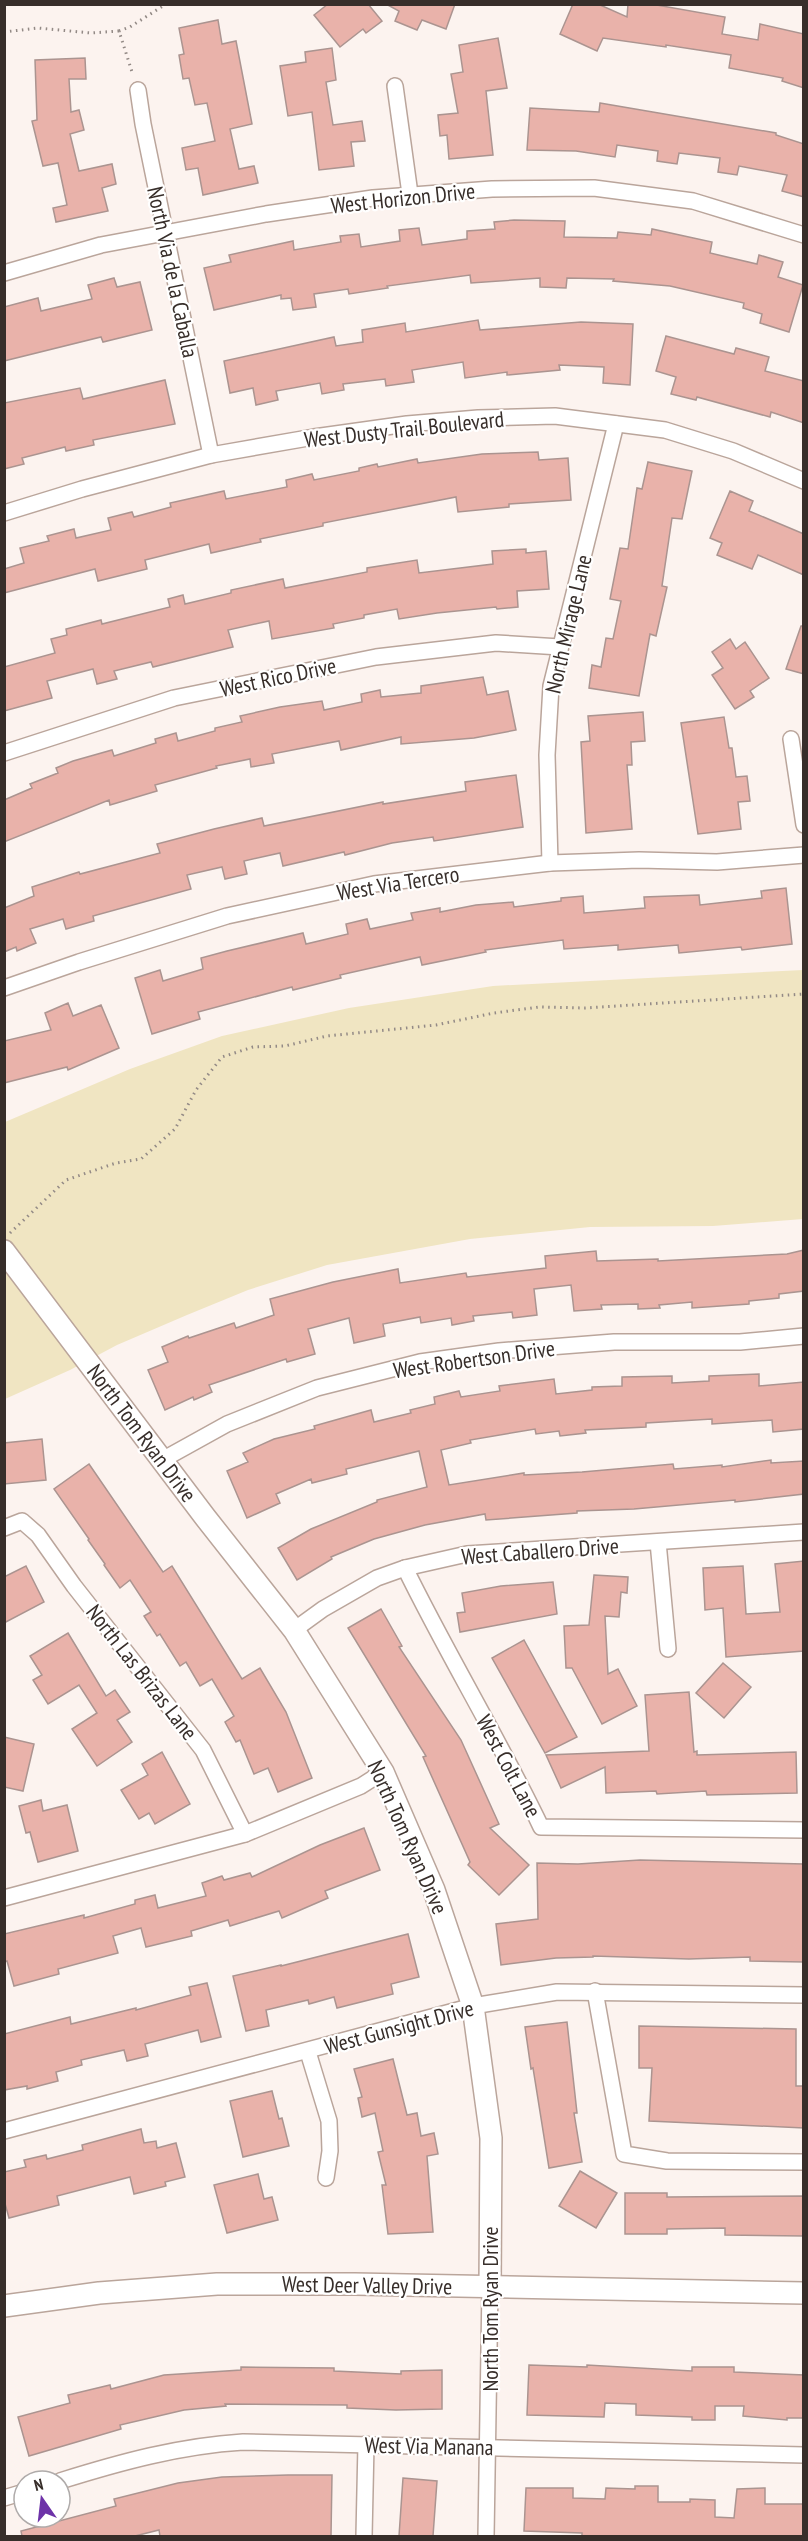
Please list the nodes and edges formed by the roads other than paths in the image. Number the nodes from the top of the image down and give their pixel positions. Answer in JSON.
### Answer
{"nodes":[{"id":1,"x":395,"y":86,"type":"dead end"},
{"id":2,"x":138,"y":90,"type":"road end"},
{"id":3,"x":410,"y":194,"type":"junction"},
{"id":4,"x":165,"y":232,"type":"junction"},
{"id":5,"x":804,"y":235,"type":"edge"},
{"id":6,"x":4,"y":273,"type":"edge"},
{"id":7,"x":616,"y":424,"type":"junction"},
{"id":8,"x":211,"y":455,"type":"junction"},
{"id":9,"x":804,"y":481,"type":"edge"},
{"id":10,"x":4,"y":513,"type":"edge"},
{"id":11,"x":560,"y":646,"type":"junction"},
{"id":12,"x":791,"y":739,"type":"dead end"},
{"id":13,"x":4,"y":753,"type":"edge"},
{"id":14,"x":804,"y":825,"type":"edge"},
{"id":15,"x":804,"y":855,"type":"edge"},
{"id":16,"x":550,"y":863,"type":"junction"},
{"id":17,"x":4,"y":988,"type":"edge"},
{"id":18,"x":4,"y":1251,"type":"edge"},
{"id":19,"x":804,"y":1336,"type":"edge"},
{"id":20,"x":162,"y":1460,"type":"junction"},
{"id":21,"x":4,"y":1528,"type":"edge"},
{"id":22,"x":804,"y":1532,"type":"edge"},
{"id":23,"x":658,"y":1542,"type":"junction"},
{"id":24,"x":405,"y":1568,"type":"junction"},
{"id":25,"x":294,"y":1630,"type":"junction"},
{"id":26,"x":668,"y":1649,"type":"dead end"},
{"id":27,"x":383,"y":1772,"type":"junction"},
{"id":28,"x":804,"y":1830,"type":"edge"},
{"id":29,"x":246,"y":1834,"type":"junction"},
{"id":30,"x":4,"y":1898,"type":"edge"},
{"id":31,"x":595,"y":1991,"type":"junction"},
{"id":32,"x":804,"y":1995,"type":"edge"},
{"id":33,"x":473,"y":2006,"type":"junction"},
{"id":34,"x":309,"y":2052,"type":"junction"},
{"id":35,"x":4,"y":2131,"type":"edge"},
{"id":36,"x":804,"y":2162,"type":"edge"},
{"id":37,"x":326,"y":2178,"type":"dead end"},
{"id":38,"x":490,"y":2287,"type":"junction"},
{"id":39,"x":804,"y":2293,"type":"edge"},
{"id":40,"x":4,"y":2306,"type":"edge"},
{"id":41,"x":366,"y":2444,"type":"junction"},
{"id":42,"x":487,"y":2446,"type":"junction"},
{"id":43,"x":804,"y":2456,"type":"edge"},
{"id":44,"x":72,"y":2477,"type":"edge"},
{"id":45,"x":364,"y":2536,"type":"edge"},
{"id":46,"x":486,"y":2536,"type":"edge"}],
"edges":[{"from":1,"to":3,"type":"street"},
{"from":2,"to":4,"type":"street","name":"North Via de la Caballa"},
{"from":3,"to":4,"type":"street","name":"West Horizon Drive"},
{"from":3,"to":5,"type":"street","name":"West Horizon Drive"},
{"from":4,"to":6,"type":"street","name":"West Horizon Drive"},
{"from":4,"to":8,"type":"street","name":"North Via de la Caballa"},
{"from":7,"to":8,"type":"street","name":"West Dusty Trail Boulevard"},
{"from":7,"to":9,"type":"street","name":"West Dusty Trail Boulevard"},
{"from":7,"to":11,"type":"street","name":"North Mirage Lane"},
{"from":8,"to":10,"type":"street","name":"West Dusty Trail Boulevard"},
{"from":11,"to":13,"type":"street","name":"West Rico Drive"},
{"from":11,"to":16,"type":"street","name":"North Mirage Lane"},
{"from":12,"to":14,"type":"street"},
{"from":15,"to":16,"type":"street","name":"West Via Tercero"},
{"from":16,"to":17,"type":"street","name":"West Via Tercero"},
{"from":18,"to":20,"type":"street","name":"North Tom Ryan Drive"},
{"from":19,"to":20,"type":"street","name":"West Robertson Drive"},
{"from":20,"to":25,"type":"street","name":"North Tom Ryan Drive"},
{"from":21,"to":29,"type":"street","name":"North Las Brizas Lane"},
{"from":22,"to":23,"type":"street","name":"West Caballero Drive"},
{"from":23,"to":24,"type":"street","name":"West Caballero Drive"},
{"from":23,"to":26,"type":"street"},
{"from":24,"to":25,"type":"street","name":"West Caballero Drive"},
{"from":24,"to":28,"type":"street","name":"West Colt Lane"},
{"from":25,"to":27,"type":"street","name":"North Tom Ryan Drive"},
{"from":27,"to":29,"type":"street"},
{"from":27,"to":33,"type":"street","name":"North Tom Ryan Drive"},
{"from":29,"to":30,"type":"street"},
{"from":31,"to":32,"type":"street","name":"West Gunsight Drive"},
{"from":31,"to":33,"type":"street","name":"West Gunsight Drive"},
{"from":31,"to":36,"type":"street"},
{"from":33,"to":34,"type":"street","name":"West Gunsight Drive"},
{"from":33,"to":38,"type":"street","name":"North Tom Ryan Drive"},
{"from":34,"to":35,"type":"street","name":"West Gunsight Drive"},
{"from":34,"to":37,"type":"street"},
{"from":38,"to":39,"type":"street","name":"West Deer Valley Drive"},
{"from":38,"to":40,"type":"street","name":"West Deer Valley Drive"},
{"from":38,"to":42,"type":"street","name":"North Tom Ryan Drive"},
{"from":41,"to":42,"type":"street","name":"West Via Manana"},
{"from":41,"to":44,"type":"street","name":"West Via Manana"},
{"from":41,"to":45,"type":"street"},
{"from":42,"to":43,"type":"street","name":"West Via Manana"},
{"from":42,"to":46,"type":"street","name":"North Tom Ryan Drive"}]}
